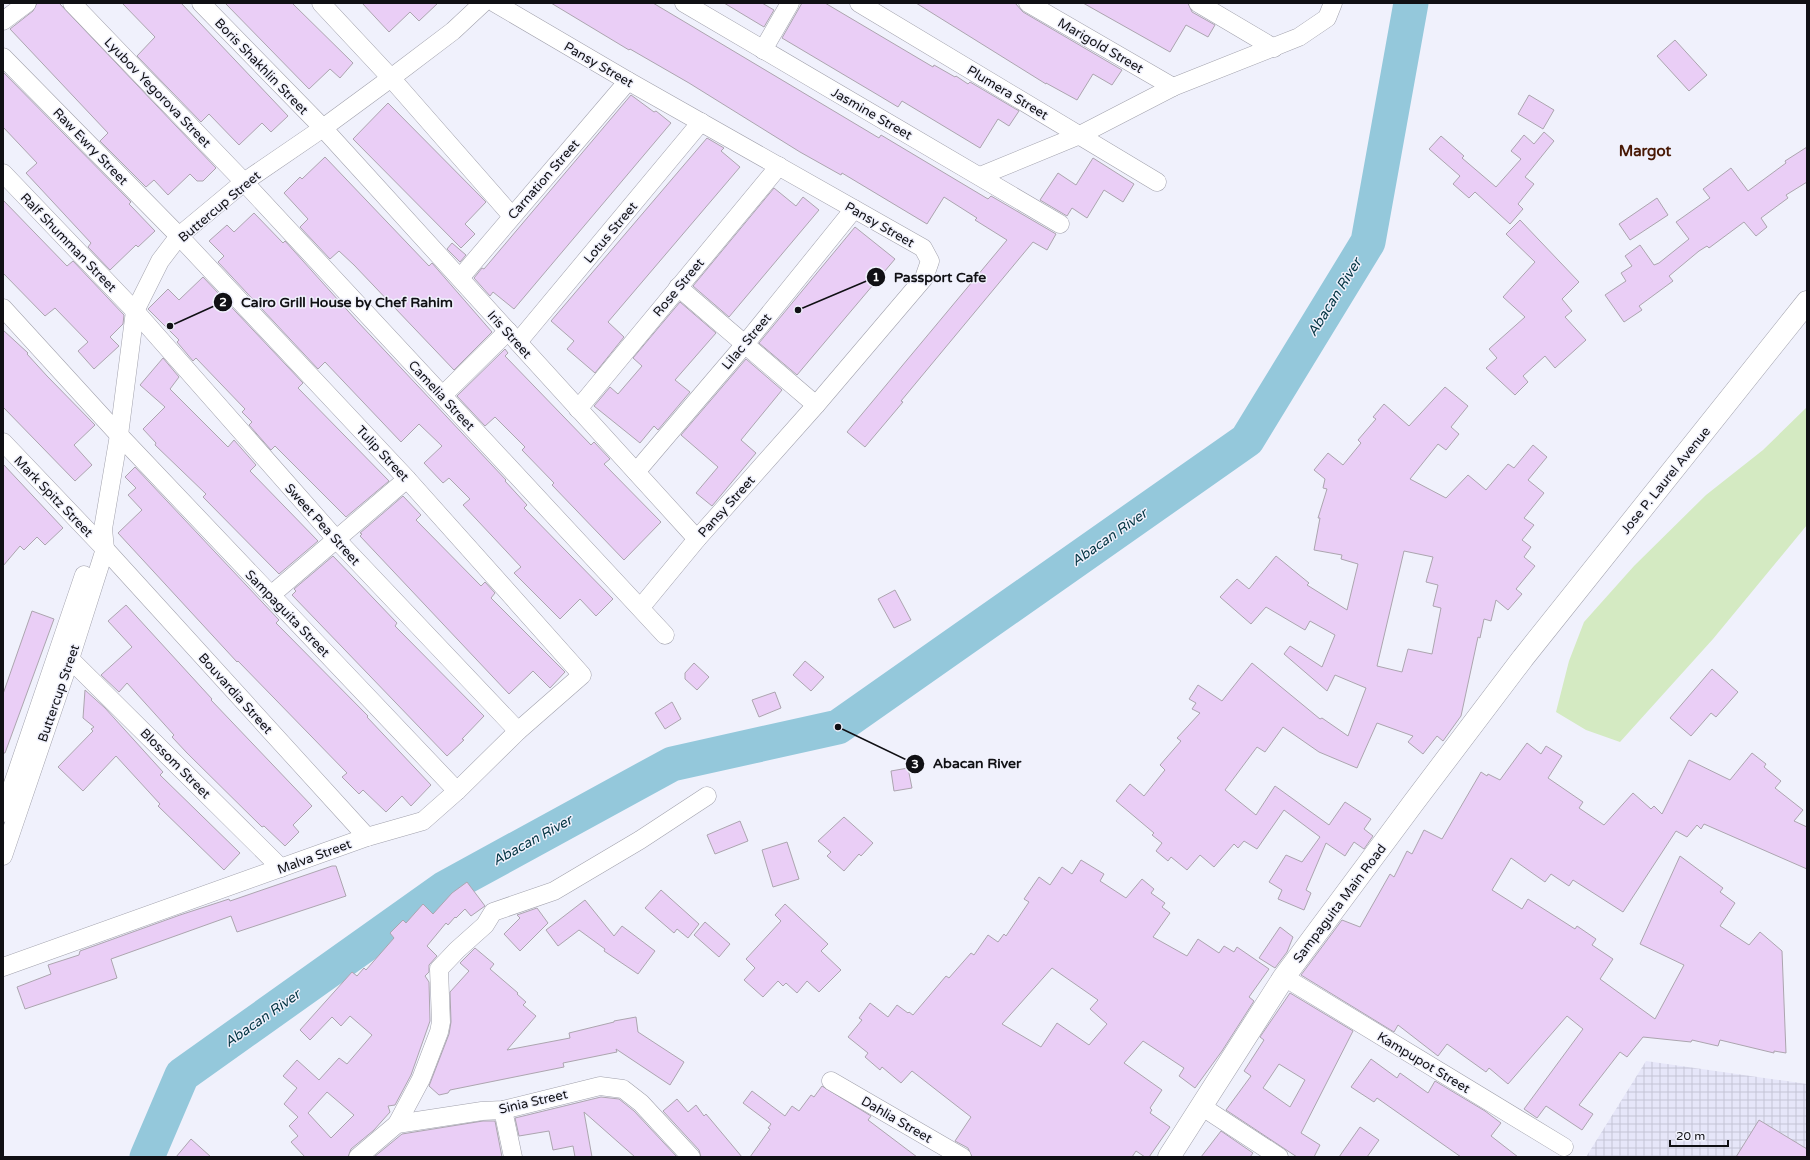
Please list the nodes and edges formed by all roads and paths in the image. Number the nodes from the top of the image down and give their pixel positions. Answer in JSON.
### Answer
{"nodes":[{"id":1,"x":27,"y":3,"type":"edge"},
{"id":2,"x":72,"y":3,"type":"edge"},
{"id":3,"x":201,"y":3,"type":"edge"},
{"id":4,"x":321,"y":3,"type":"edge"},
{"id":5,"x":483,"y":3,"type":"edge"},
{"id":6,"x":495,"y":3,"type":"edge"},
{"id":7,"x":684,"y":3,"type":"edge"},
{"id":8,"x":790,"y":3,"type":"edge"},
{"id":9,"x":860,"y":3,"type":"edge"},
{"id":10,"x":1028,"y":3,"type":"edge"},
{"id":11,"x":1198,"y":3,"type":"edge"},
{"id":12,"x":1333,"y":3,"type":"edge"},
{"id":13,"x":3,"y":21,"type":"edge"},
{"id":14,"x":1274,"y":48,"type":"junction"},
{"id":15,"x":763,"y":50,"type":"junction"},
{"id":16,"x":3,"y":56,"type":"edge"},
{"id":17,"x":391,"y":78,"type":"junction"},
{"id":18,"x":628,"y":81,"type":"junction"},
{"id":19,"x":1173,"y":87,"type":"junction"},
{"id":20,"x":701,"y":122,"type":"junction"},
{"id":21,"x":323,"y":128,"type":"junction"},
{"id":22,"x":1080,"y":135,"type":"junction"},
{"id":23,"x":779,"y":166,"type":"junction"},
{"id":24,"x":3,"y":173,"type":"edge"},
{"id":25,"x":980,"y":176,"type":"junction"},
{"id":26,"x":244,"y":182,"type":"junction"},
{"id":27,"x":1157,"y":182,"type":"dead end"},
{"id":28,"x":854,"y":209,"type":"junction"},
{"id":29,"x":512,"y":216,"type":"junction"},
{"id":30,"x":1060,"y":224,"type":"dead end"},
{"id":31,"x":178,"y":236,"type":"junction"},
{"id":32,"x":460,"y":278,"type":"junction"},
{"id":33,"x":678,"y":287,"type":"junction"},
{"id":34,"x":1807,"y":302,"type":"edge"},
{"id":35,"x":3,"y":308,"type":"edge"},
{"id":36,"x":135,"y":311,"type":"junction"},
{"id":37,"x":513,"y":337,"type":"junction"},
{"id":38,"x":745,"y":344,"type":"junction"},
{"id":39,"x":443,"y":396,"type":"junction"},
{"id":40,"x":816,"y":405,"type":"junction"},
{"id":41,"x":578,"y":409,"type":"junction"},
{"id":42,"x":119,"y":435,"type":"junction"},
{"id":43,"x":3,"y":442,"type":"edge"},
{"id":44,"x":636,"y":472,"type":"junction"},
{"id":45,"x":407,"y":479,"type":"junction"},
{"id":46,"x":101,"y":539,"type":"junction"},
{"id":47,"x":336,"y":539,"type":"junction"},
{"id":48,"x":697,"y":539,"type":"junction"},
{"id":49,"x":270,"y":595,"type":"junction"},
{"id":50,"x":641,"y":607,"type":"junction"},
{"id":51,"x":665,"y":635,"type":"dead end"},
{"id":52,"x":1523,"y":658,"type":"joint"},
{"id":53,"x":70,"y":659,"type":"junction"},
{"id":54,"x":582,"y":675,"type":"joint"},
{"id":55,"x":518,"y":732,"type":"junction"},
{"id":56,"x":457,"y":791,"type":"junction"},
{"id":57,"x":707,"y":796,"type":"dead end"},
{"id":58,"x":3,"y":814,"type":"edge"},
{"id":59,"x":367,"y":837,"type":"junction"},
{"id":60,"x":3,"y":856,"type":"edge"},
{"id":61,"x":281,"y":868,"type":"junction"},
{"id":62,"x":3,"y":967,"type":"edge"},
{"id":63,"x":1284,"y":977,"type":"junction"},
{"id":64,"x":831,"y":1081,"type":"dead end"},
{"id":65,"x":1201,"y":1106,"type":"junction"},
{"id":66,"x":503,"y":1110,"type":"junction"},
{"id":67,"x":397,"y":1124,"type":"junction"},
{"id":68,"x":1564,"y":1147,"type":"dead end"},
{"id":69,"x":953,"y":1154,"type":"edge"},
{"id":70,"x":358,"y":1157,"type":"edge"},
{"id":71,"x":513,"y":1157,"type":"edge"},
{"id":72,"x":691,"y":1157,"type":"edge"},
{"id":73,"x":1169,"y":1157,"type":"edge"},
{"id":74,"x":1279,"y":1157,"type":"edge"}],
"edges":[{"from":1,"to":13,"type":"street"},
{"from":2,"to":26,"type":"street","name":"Lyubov Yegorova Street"},
{"from":3,"to":21,"type":"street","name":"Boris Shakhlin Street"},
{"from":4,"to":17,"type":"street"},
{"from":5,"to":17,"type":"street","name":"Buttercup Street"},
{"from":6,"to":18,"type":"street","name":"Pansy Street"},
{"from":7,"to":15,"type":"street","name":"Jasmine Street"},
{"from":8,"to":15,"type":"street"},
{"from":9,"to":22,"type":"street","name":"Plumera Street"},
{"from":10,"to":19,"type":"street","name":"Marigold Street"},
{"from":11,"to":14,"type":"street"},
{"from":12,"to":14,"type":"street"},
{"from":14,"to":19,"type":"street"},
{"from":15,"to":25,"type":"street","name":"Jasmine Street"},
{"from":16,"to":31,"type":"street","name":"Raw Ewry Street"},
{"from":17,"to":21,"type":"street","name":"Buttercup Street"},
{"from":17,"to":29,"type":"street"},
{"from":18,"to":20,"type":"street","name":"Pansy Street"},
{"from":18,"to":29,"type":"street","name":"Carnation Street"},
{"from":19,"to":22,"type":"street"},
{"from":20,"to":23,"type":"street","name":"Pansy Street"},
{"from":20,"to":37,"type":"street","name":"Lotus Street"},
{"from":21,"to":26,"type":"street","name":"Buttercup Street"},
{"from":21,"to":32,"type":"street","name":"Iris Street"},
{"from":22,"to":25,"type":"street"},
{"from":22,"to":27,"type":"street","name":"Plumera Street"},
{"from":23,"to":28,"type":"street","name":"Pansy Street"},
{"from":23,"to":33,"type":"street","name":"Rose Street"},
{"from":24,"to":36,"type":"street","name":"Ralf Shumman Street"},
{"from":25,"to":30,"type":"street","name":"Jasmine Street"},
{"from":26,"to":31,"type":"street","name":"Buttercup Street"},
{"from":26,"to":39,"type":"street","name":"Camelia Street"},
{"from":28,"to":38,"type":"street","name":"Lilac Street"},
{"from":28,"to":40,"type":"street","name":"Pansy Street"},
{"from":29,"to":32,"type":"street","name":"Carnation Street"},
{"from":31,"to":36,"type":"street","name":"Buttercup Street"},
{"from":31,"to":45,"type":"street","name":"Tulip Street"},
{"from":32,"to":37,"type":"street","name":"Iris Street"},
{"from":33,"to":38,"type":"street"},
{"from":33,"to":41,"type":"street","name":"Rose Street"},
{"from":34,"to":52,"type":"street","name":"Jose P. Laurel Avenue"},
{"from":35,"to":42,"type":"street","name":"Sampaguita Street"},
{"from":36,"to":42,"type":"street","name":"Buttercup Street"},
{"from":36,"to":47,"type":"street","name":"Sweet Pea Street"},
{"from":37,"to":39,"type":"street","name":"Lotus Street"},
{"from":37,"to":41,"type":"street","name":"Iris Street"},
{"from":38,"to":40,"type":"street"},
{"from":38,"to":44,"type":"street","name":"Lilac Street"},
{"from":39,"to":50,"type":"street","name":"Camelia Street"},
{"from":40,"to":48,"type":"street","name":"Pansy Street"},
{"from":41,"to":44,"type":"street","name":"Iris Street"},
{"from":42,"to":46,"type":"street","name":"Buttercup Street"},
{"from":42,"to":49,"type":"street","name":"Sampaguita Street"},
{"from":43,"to":46,"type":"street","name":"Mark Spitz Street"},
{"from":44,"to":48,"type":"street","name":"Iris Street"},
{"from":45,"to":47,"type":"street"},
{"from":45,"to":54,"type":"street","name":"Tulip Street"},
{"from":46,"to":53,"type":"street","name":"Buttercup Street"},
{"from":46,"to":58,"type":"street","name":"Buttercup Street"},
{"from":46,"to":59,"type":"street","name":"Bouvardia Street"},
{"from":47,"to":49,"type":"street"},
{"from":47,"to":55,"type":"street","name":"Sweet Pea Street"},
{"from":48,"to":50,"type":"street","name":"Pansy Street"},
{"from":49,"to":56,"type":"street","name":"Sampaguita Street"},
{"from":50,"to":51,"type":"street","name":"Camelia Street"},
{"from":52,"to":63,"type":"street","name":"Sampaguita Main Road"},
{"from":53,"to":60,"type":"street","name":"Buttercup Street"},
{"from":53,"to":61,"type":"street","name":"Blossom Street"},
{"from":54,"to":55,"type":"street","name":"Malva Street"},
{"from":55,"to":56,"type":"street","name":"Malva Street"},
{"from":56,"to":59,"type":"street","name":"Malva Street"},
{"from":57,"to":67,"type":"street"},
{"from":59,"to":61,"type":"street","name":"Malva Street"},
{"from":61,"to":62,"type":"street","name":"Malva Street"},
{"from":63,"to":65,"type":"street","name":"Sampaguita Main Road"},
{"from":63,"to":68,"type":"street","name":"Kampupot Street"},
{"from":64,"to":69,"type":"street","name":"Dahlia Street"},
{"from":65,"to":73,"type":"street","name":"Sampaguita Main Road"},
{"from":65,"to":74,"type":"street"},
{"from":66,"to":67,"type":"street","name":"Sinia Street"},
{"from":66,"to":71,"type":"street"},
{"from":66,"to":72,"type":"street","name":"Sinia Street"},
{"from":67,"to":70,"type":"street"}]}
